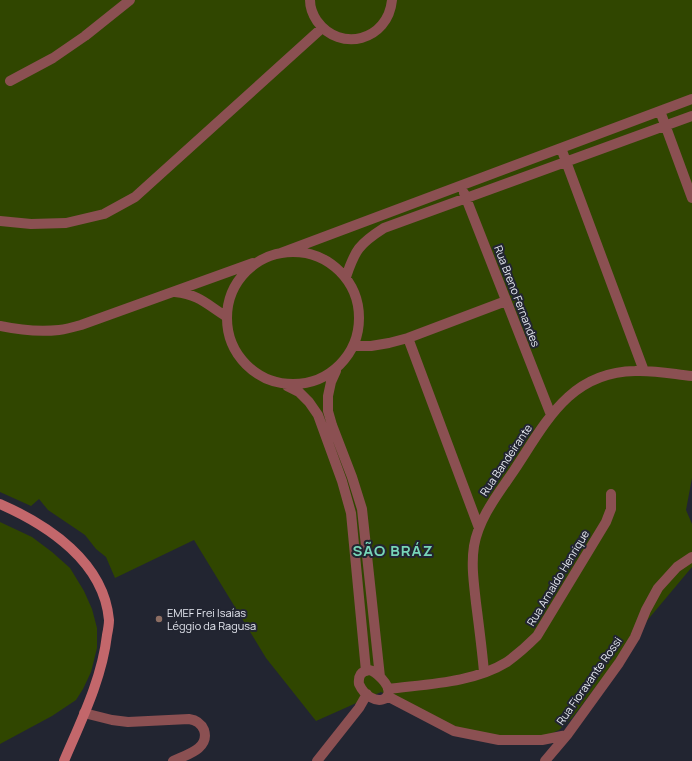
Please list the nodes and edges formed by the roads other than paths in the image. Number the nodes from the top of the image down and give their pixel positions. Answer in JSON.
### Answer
{"nodes":[{"id":1,"x":130,"y":0,"type":"edge"},
{"id":2,"x":310,"y":0,"type":"edge"},
{"id":3,"x":392,"y":0,"type":"edge"},
{"id":4,"x":322,"y":28,"type":"junction"},
{"id":5,"x":10,"y":81,"type":"dead end"},
{"id":6,"x":692,"y":99,"type":"edge"},
{"id":7,"x":660,"y":111,"type":"junction"},
{"id":8,"x":692,"y":116,"type":"edge"},
{"id":9,"x":666,"y":126,"type":"junction"},
{"id":10,"x":560,"y":148,"type":"junction"},
{"id":11,"x":566,"y":162,"type":"junction"},
{"id":12,"x":461,"y":185,"type":"junction"},
{"id":13,"x":466,"y":198,"type":"junction"},
{"id":14,"x":692,"y":198,"type":"edge"},
{"id":15,"x":0,"y":221,"type":"edge"},
{"id":16,"x":281,"y":253,"type":"junction"},
{"id":17,"x":264,"y":258,"type":"junction"},
{"id":18,"x":346,"y":277,"type":"junction"},
{"id":19,"x":173,"y":292,"type":"junction"},
{"id":20,"x":506,"y":301,"type":"junction"},
{"id":21,"x":227,"y":317,"type":"junction"},
{"id":22,"x":0,"y":326,"type":"edge"},
{"id":23,"x":408,"y":338,"type":"junction"},
{"id":24,"x":354,"y":346,"type":"junction"},
{"id":25,"x":337,"y":368,"type":"junction"},
{"id":26,"x":644,"y":371,"type":"junction"},
{"id":27,"x":692,"y":376,"type":"edge"},
{"id":28,"x":286,"y":385,"type":"junction"},
{"id":29,"x":551,"y":415,"type":"junction"},
{"id":30,"x":611,"y":494,"type":"dead end"},
{"id":31,"x":0,"y":504,"type":"edge"},
{"id":32,"x":479,"y":528,"type":"junction"},
{"id":33,"x":692,"y":557,"type":"edge"},
{"id":34,"x":366,"y":671,"type":"junction"},
{"id":35,"x":484,"y":672,"type":"junction"},
{"id":36,"x":380,"y":677,"type":"junction"},
{"id":37,"x":388,"y":692,"type":"junction"},
{"id":38,"x":367,"y":694,"type":"junction"},
{"id":39,"x":84,"y":713,"type":"junction"},
{"id":40,"x":567,"y":735,"type":"junction"},
{"id":41,"x":64,"y":761,"type":"edge"},
{"id":42,"x":173,"y":761,"type":"edge"},
{"id":43,"x":317,"y":761,"type":"edge"},
{"id":44,"x":545,"y":761,"type":"edge"}],
"edges":[{"from":1,"to":5,"type":"street"},
{"from":2,"to":4,"type":"street"},
{"from":3,"to":4,"type":"street"},
{"from":4,"to":15,"type":"street"},
{"from":6,"to":7,"type":"street"},
{"from":7,"to":9,"type":"street"},
{"from":7,"to":10,"type":"street"},
{"from":8,"to":9,"type":"street"},
{"from":9,"to":11,"type":"street"},
{"from":9,"to":14,"type":"street"},
{"from":10,"to":11,"type":"street"},
{"from":10,"to":12,"type":"street"},
{"from":11,"to":13,"type":"street"},
{"from":11,"to":26,"type":"street"},
{"from":12,"to":13,"type":"street","name":"Rua Breno Fernandes"},
{"from":12,"to":16,"type":"street"},
{"from":13,"to":18,"type":"street"},
{"from":13,"to":20,"type":"street","name":"Rua Breno Fernandes"},
{"from":16,"to":17,"type":"street"},
{"from":16,"to":18,"type":"street"},
{"from":17,"to":19,"type":"street"},
{"from":17,"to":21,"type":"street"},
{"from":18,"to":24,"type":"street"},
{"from":19,"to":21,"type":"street"},
{"from":19,"to":22,"type":"street"},
{"from":20,"to":23,"type":"street"},
{"from":20,"to":29,"type":"street","name":"Rua Breno Fernandes"},
{"from":21,"to":28,"type":"street"},
{"from":23,"to":24,"type":"street"},
{"from":23,"to":32,"type":"street"},
{"from":24,"to":25,"type":"street"},
{"from":25,"to":28,"type":"street"},
{"from":25,"to":36,"type":"street"},
{"from":26,"to":27,"type":"street","name":"Rua Bandeirante"},
{"from":26,"to":29,"type":"street","name":"Rua Bandeirante"},
{"from":28,"to":34,"type":"street"},
{"from":29,"to":32,"type":"street","name":"Rua Bandeirante"},
{"from":30,"to":35,"type":"street","name":"Rua Arnaldo Henrique"},
{"from":31,"to":39,"type":"main road"},
{"from":32,"to":35,"type":"street","name":"Rua Bandeirante"},
{"from":33,"to":40,"type":"street","name":"Rua Fioravante Rossi"},
{"from":34,"to":36,"type":"street"},
{"from":34,"to":38,"type":"street"},
{"from":35,"to":37,"type":"street","name":"Rua Arnaldo Henrique"},
{"from":36,"to":37,"type":"street"},
{"from":37,"to":38,"type":"street"},
{"from":37,"to":40,"type":"street"},
{"from":38,"to":43,"type":"street"},
{"from":39,"to":41,"type":"main road"},
{"from":39,"to":42,"type":"street"},
{"from":40,"to":44,"type":"street","name":"Rua Fioravante Rossi"}]}
